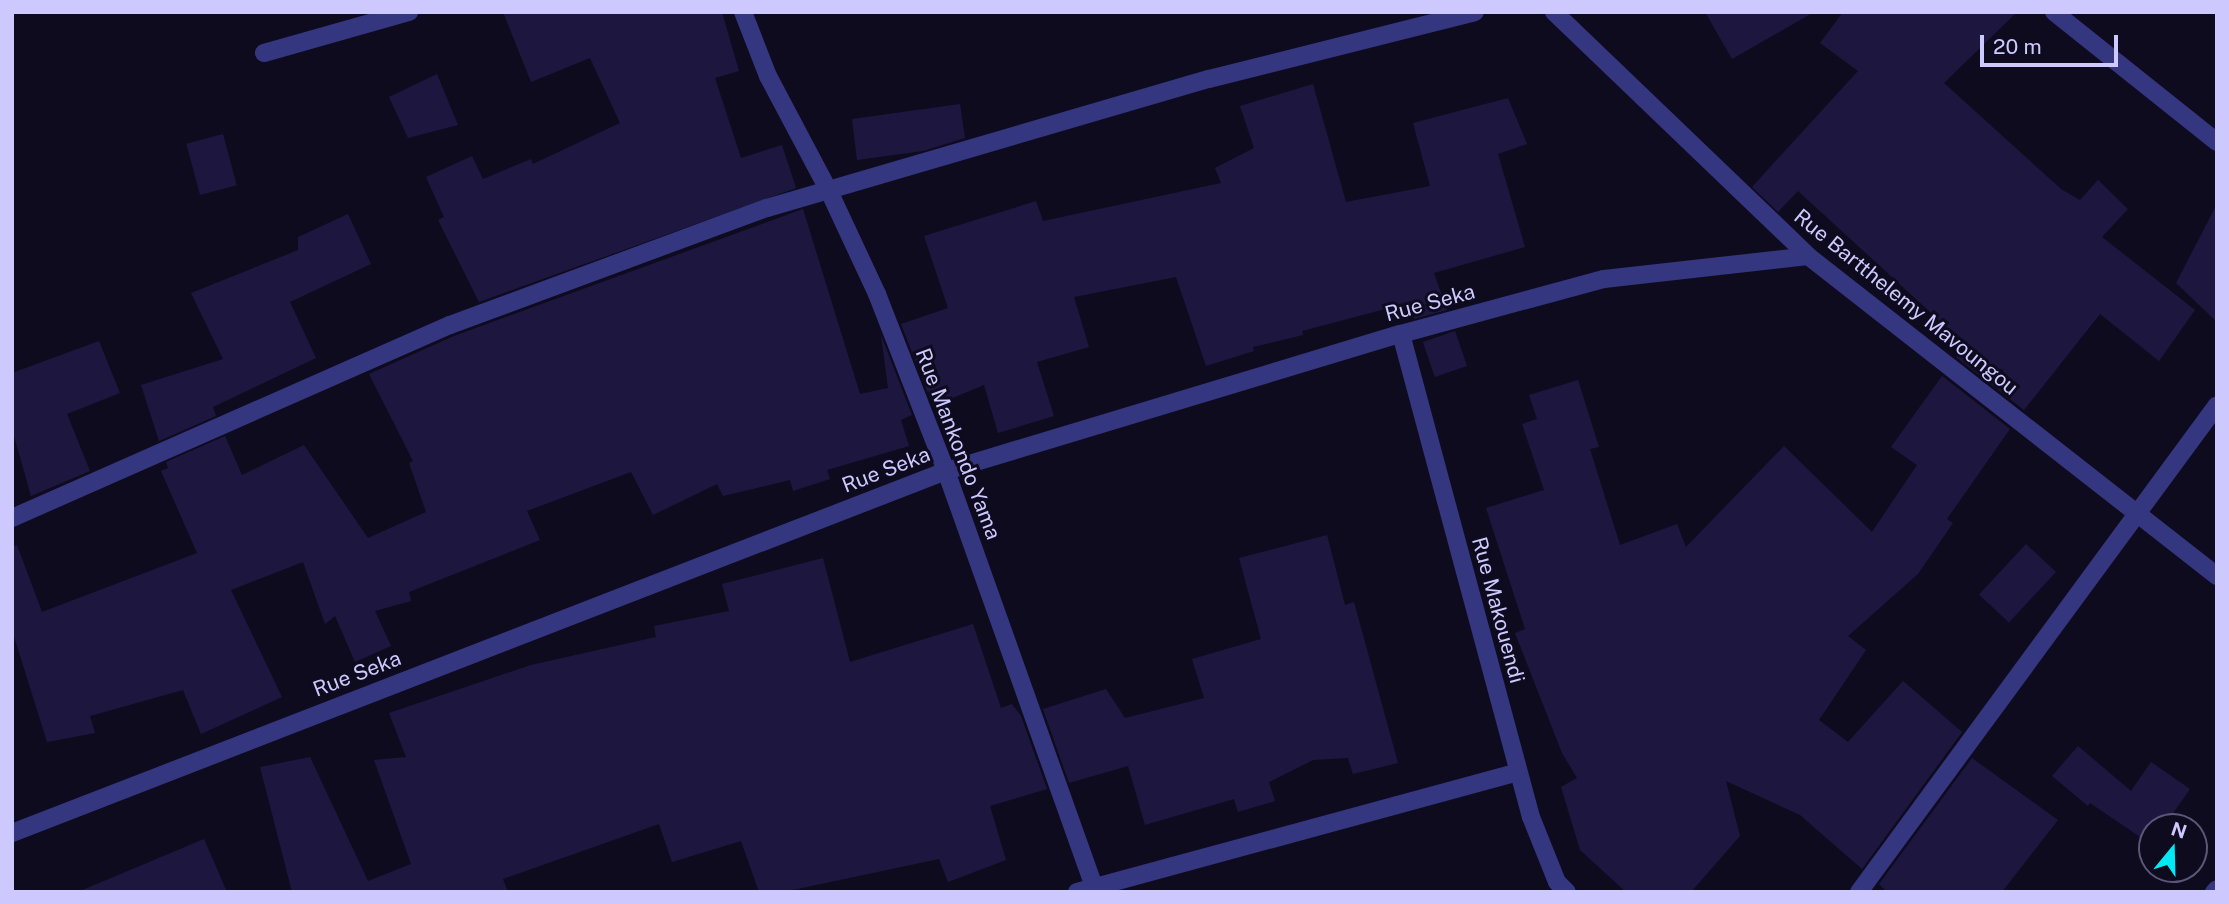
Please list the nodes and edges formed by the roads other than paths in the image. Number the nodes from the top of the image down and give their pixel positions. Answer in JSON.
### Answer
{"nodes":[{"id":1,"x":410,"y":12,"type":"edge"},
{"id":2,"x":743,"y":12,"type":"edge"},
{"id":3,"x":1475,"y":12,"type":"edge"},
{"id":4,"x":1554,"y":12,"type":"edge"},
{"id":5,"x":2054,"y":12,"type":"edge"},
{"id":6,"x":264,"y":53,"type":"dead end"},
{"id":7,"x":2217,"y":142,"type":"edge"},
{"id":8,"x":830,"y":191,"type":"junction"},
{"id":9,"x":1808,"y":256,"type":"junction"},
{"id":10,"x":1401,"y":334,"type":"junction"},
{"id":11,"x":2217,"y":405,"type":"edge"},
{"id":12,"x":946,"y":471,"type":"junction"},
{"id":13,"x":2137,"y":515,"type":"junction"},
{"id":14,"x":12,"y":518,"type":"edge"},
{"id":15,"x":2217,"y":576,"type":"edge"},
{"id":16,"x":1518,"y":772,"type":"junction"},
{"id":17,"x":12,"y":832,"type":"edge"},
{"id":18,"x":1098,"y":889,"type":"edge"},
{"id":19,"x":1077,"y":892,"type":"edge"},
{"id":20,"x":1567,"y":892,"type":"edge"},
{"id":21,"x":1859,"y":892,"type":"edge"}],
"edges":[{"from":1,"to":6,"type":"street"},
{"from":2,"to":8,"type":"street","name":"Rue Mankondo Yama"},
{"from":3,"to":8,"type":"street"},
{"from":4,"to":9,"type":"street","name":"Rue Bartthelemy Mavoungou"},
{"from":5,"to":7,"type":"street"},
{"from":8,"to":12,"type":"street","name":"Rue Mankondo Yama"},
{"from":8,"to":14,"type":"street"},
{"from":9,"to":10,"type":"street","name":"Rue Seka"},
{"from":9,"to":13,"type":"street","name":"Rue Bartthelemy Mavoungou"},
{"from":10,"to":12,"type":"street","name":"Rue Seka"},
{"from":10,"to":16,"type":"street","name":"Rue Makouendi"},
{"from":11,"to":13,"type":"street"},
{"from":12,"to":17,"type":"street","name":"Rue Seka"},
{"from":12,"to":18,"type":"street","name":"Rue Mankondo Yama"},
{"from":13,"to":15,"type":"street","name":"Rue Bartthelemy Mavoungou"},
{"from":13,"to":21,"type":"street"},
{"from":16,"to":18,"type":"street"},
{"from":16,"to":20,"type":"street","name":"Rue Makouendi"},
{"from":18,"to":19,"type":"street"}]}
